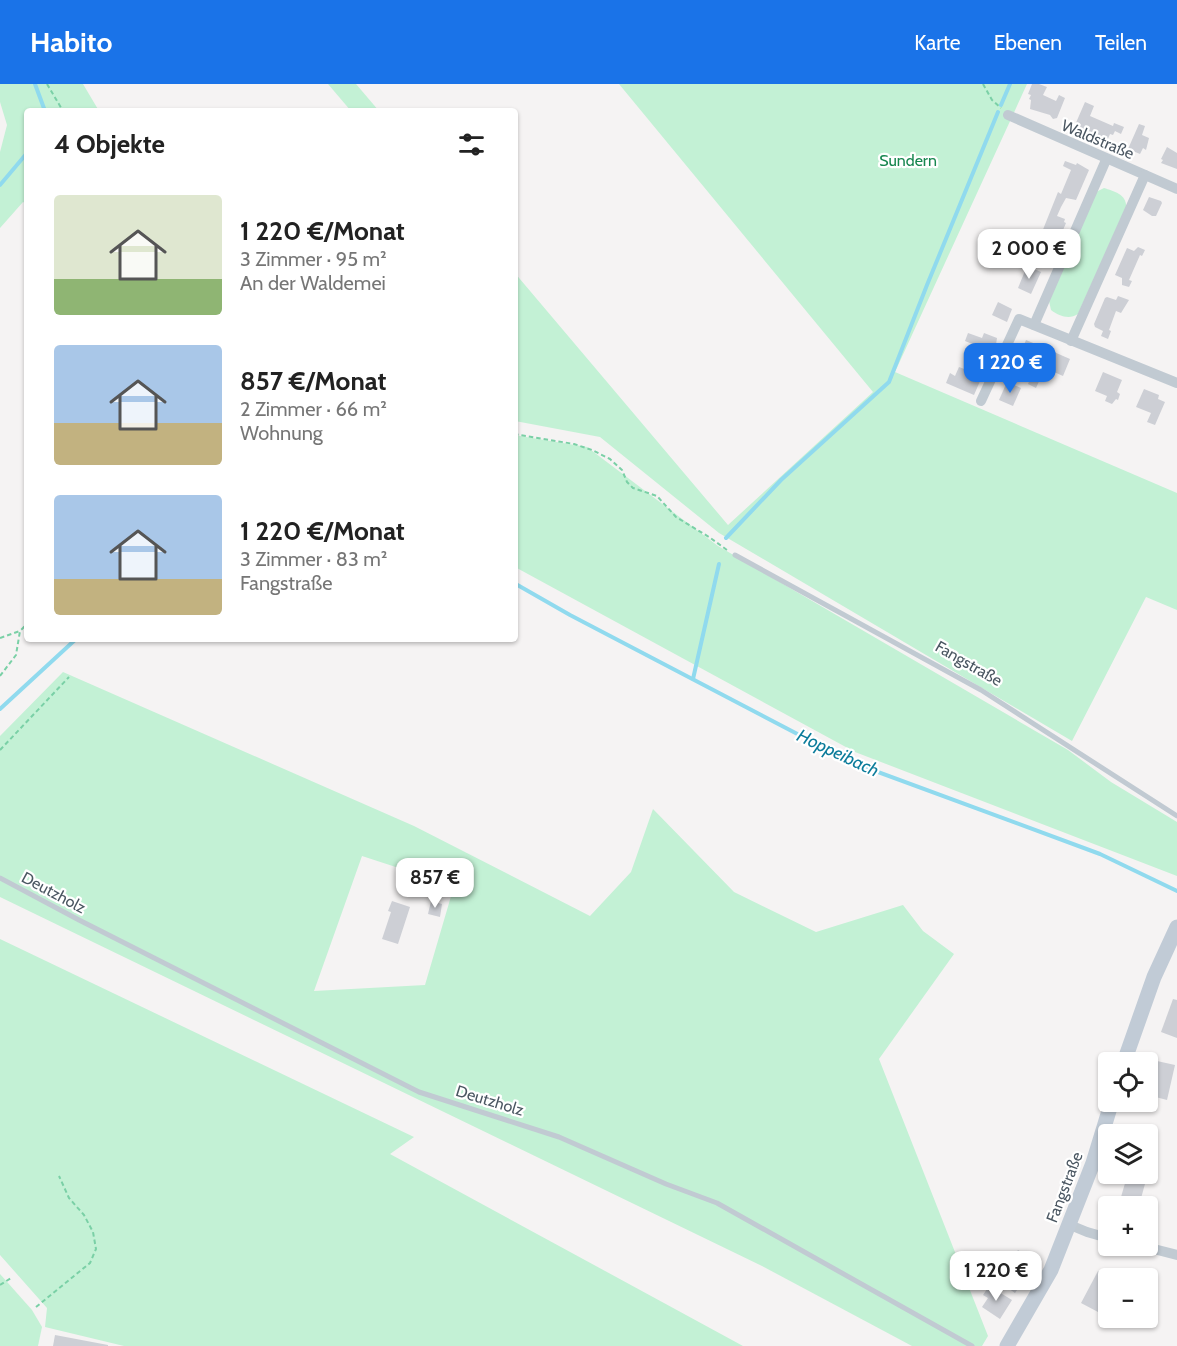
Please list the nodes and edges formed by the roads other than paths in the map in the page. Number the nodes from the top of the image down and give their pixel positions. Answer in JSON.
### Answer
{"nodes":[{"id":1,"x":1008,"y":115,"type":"road end"},
{"id":2,"x":1106,"y":160,"type":"junction"},
{"id":3,"x":1145,"y":175,"type":"junction"},
{"id":4,"x":1177,"y":189,"type":"edge"},
{"id":5,"x":1034,"y":325,"type":"junction"},
{"id":6,"x":1071,"y":341,"type":"junction"},
{"id":7,"x":1177,"y":383,"type":"edge"},
{"id":8,"x":981,"y":401,"type":"dead end"},
{"id":9,"x":735,"y":555,"type":"road end"},
{"id":10,"x":1177,"y":816,"type":"edge"},
{"id":11,"x":0,"y":878,"type":"edge"},
{"id":12,"x":1177,"y":927,"type":"edge"},
{"id":13,"x":1128,"y":1052,"type":"edge"},
{"id":14,"x":1109,"y":1112,"type":"edge"},
{"id":15,"x":1070,"y":1225,"type":"junction"},
{"id":16,"x":1098,"y":1235,"type":"edge"},
{"id":17,"x":1158,"y":1250,"type":"edge"},
{"id":18,"x":1177,"y":1255,"type":"edge"},
{"id":19,"x":972,"y":1346,"type":"edge"},
{"id":20,"x":1007,"y":1346,"type":"edge"}],
"edges":[{"from":1,"to":2,"type":"street","name":"Waldstraße"},
{"from":2,"to":3,"type":"street","name":"Waldstraße"},
{"from":2,"to":5,"type":"street"},
{"from":3,"to":4,"type":"street","name":"Waldstraße"},
{"from":3,"to":6,"type":"street"},
{"from":5,"to":6,"type":"street"},
{"from":5,"to":8,"type":"street"},
{"from":6,"to":7,"type":"street"},
{"from":9,"to":10,"type":"lane","name":"Fangstraße"},
{"from":11,"to":19,"type":"lane","name":"Deutzholz"},
{"from":12,"to":13,"type":"main road"},
{"from":14,"to":15,"type":"main road","name":"Fangstraße"},
{"from":15,"to":16,"type":"street"},
{"from":15,"to":20,"type":"main road","name":"Fangstraße"},
{"from":17,"to":18,"type":"street"}]}
